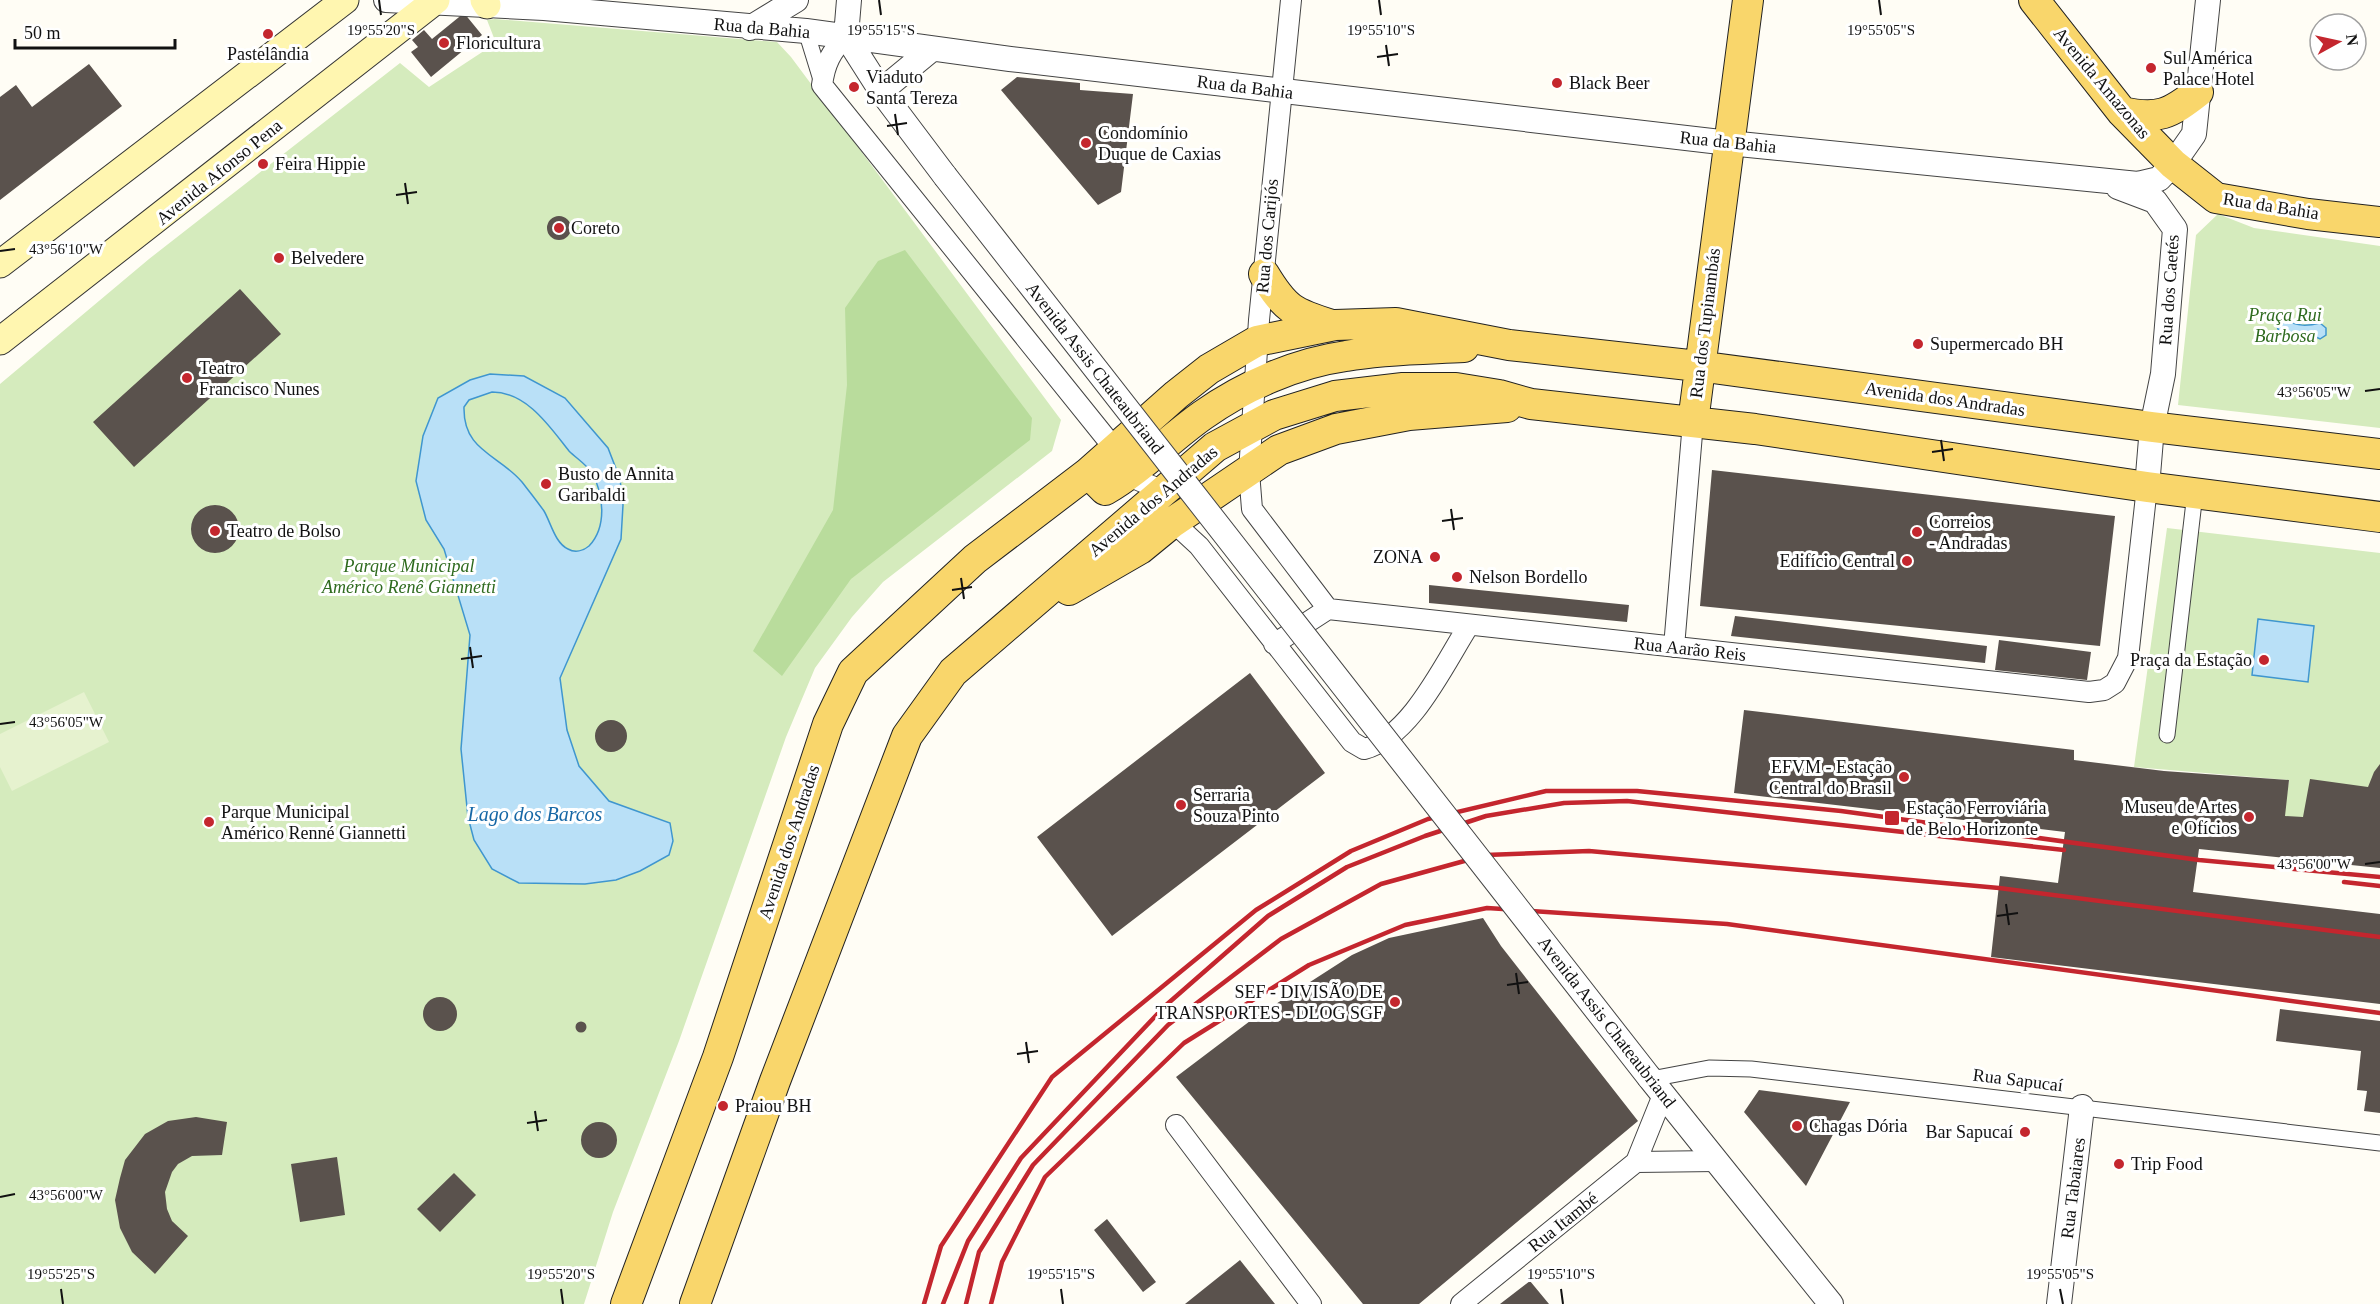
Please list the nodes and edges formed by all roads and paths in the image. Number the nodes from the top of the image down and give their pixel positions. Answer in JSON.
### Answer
{"nodes":[{"id":1,"x":345,"y":0,"type":"edge"},
{"id":2,"x":386,"y":0,"type":"edge"},
{"id":3,"x":796,"y":0,"type":"edge"},
{"id":4,"x":849,"y":0,"type":"edge"},
{"id":5,"x":1291,"y":0,"type":"edge"},
{"id":6,"x":1748,"y":0,"type":"edge"},
{"id":7,"x":2034,"y":0,"type":"edge"},
{"id":8,"x":2208,"y":0,"type":"edge"},
{"id":9,"x":434,"y":1,"type":"edge"},
{"id":10,"x":485,"y":3,"type":"edge"},
{"id":11,"x":750,"y":28,"type":"junction"},
{"id":12,"x":807,"y":31,"type":"junction"},
{"id":13,"x":846,"y":36,"type":"junction"},
{"id":14,"x":933,"y":49,"type":"junction"},
{"id":15,"x":822,"y":85,"type":"junction"},
{"id":16,"x":881,"y":91,"type":"junction"},
{"id":17,"x":1280,"y":91,"type":"junction"},
{"id":18,"x":2198,"y":92,"type":"junction"},
{"id":19,"x":2122,"y":112,"type":"junction"},
{"id":20,"x":1729,"y":143,"type":"junction"},
{"id":21,"x":2173,"y":164,"type":"junction"},
{"id":22,"x":2103,"y":181,"type":"junction"},
{"id":23,"x":2380,"y":222,"type":"edge"},
{"id":24,"x":0,"y":264,"type":"edge"},
{"id":25,"x":1264,"y":274,"type":"junction"},
{"id":26,"x":1335,"y":325,"type":"junction"},
{"id":27,"x":1257,"y":341,"type":"junction"},
{"id":28,"x":0,"y":342,"type":"edge"},
{"id":29,"x":1509,"y":345,"type":"junction"},
{"id":30,"x":1698,"y":366,"type":"junction"},
{"id":31,"x":1253,"y":386,"type":"junction"},
{"id":32,"x":1531,"y":404,"type":"junction"},
{"id":33,"x":1693,"y":423,"type":"junction"},
{"id":34,"x":1251,"y":428,"type":"junction"},
{"id":35,"x":2152,"y":428,"type":"junction"},
{"id":36,"x":1114,"y":448,"type":"junction"},
{"id":37,"x":2380,"y":454,"type":"edge"},
{"id":38,"x":1249,"y":472,"type":"junction"},
{"id":39,"x":1107,"y":480,"type":"junction"},
{"id":40,"x":2147,"y":487,"type":"junction"},
{"id":41,"x":2195,"y":493,"type":"junction"},
{"id":42,"x":1153,"y":499,"type":"junction"},
{"id":43,"x":2380,"y":517,"type":"edge"},
{"id":44,"x":1173,"y":522,"type":"junction"},
{"id":45,"x":1328,"y":609,"type":"junction"},
{"id":46,"x":1469,"y":625,"type":"junction"},
{"id":47,"x":1005,"y":627,"type":"junction"},
{"id":48,"x":1274,"y":644,"type":"junction"},
{"id":49,"x":1674,"y":647,"type":"junction"},
{"id":50,"x":2115,"y":683,"type":"joint"},
{"id":51,"x":2167,"y":735,"type":"dead end"},
{"id":52,"x":1655,"y":1084,"type":"junction"},
{"id":53,"x":2082,"y":1107,"type":"junction"},
{"id":54,"x":1176,"y":1125,"type":"dead end"},
{"id":55,"x":2380,"y":1143,"type":"edge"},
{"id":56,"x":1716,"y":1161,"type":"junction"},
{"id":57,"x":1636,"y":1162,"type":"junction"},
{"id":58,"x":626,"y":1304,"type":"edge"},
{"id":59,"x":695,"y":1304,"type":"edge"},
{"id":60,"x":1311,"y":1304,"type":"edge"},
{"id":61,"x":1461,"y":1304,"type":"edge"},
{"id":62,"x":1831,"y":1304,"type":"edge"},
{"id":63,"x":2059,"y":1304,"type":"edge"}],
"edges":[{"from":1,"to":24,"type":"main road"},
{"from":2,"to":9,"type":"street","name":"Rua da Bahia"},
{"from":3,"to":11,"type":"street"},
{"from":4,"to":13,"type":"street"},
{"from":5,"to":17,"type":"street","name":"Rua dos Carijós"},
{"from":6,"to":20,"type":"main road","name":"Rua dos Tupinambás"},
{"from":7,"to":19,"type":"main road","name":"Avenida Amazonas"},
{"from":8,"to":18,"type":"street"},
{"from":9,"to":10,"type":"street","name":"Rua da Bahia"},
{"from":9,"to":28,"type":"main road","name":"Avenida Afonso Pena"},
{"from":10,"to":11,"type":"street","name":"Rua da Bahia"},
{"from":11,"to":12,"type":"street","name":"Rua da Bahia"},
{"from":12,"to":13,"type":"street","name":"Rua da Bahia"},
{"from":12,"to":15,"type":"street","name":"Avenida Assis Chateaubriand"},
{"from":13,"to":14,"type":"street","name":"Rua da Bahia"},
{"from":13,"to":15,"type":"street"},
{"from":13,"to":16,"type":"street","name":"Avenida Assis Chateaubriand"},
{"from":14,"to":16,"type":"street"},
{"from":14,"to":17,"type":"street","name":"Rua da Bahia"},
{"from":15,"to":36,"type":"street","name":"Avenida Assis Chateaubriand"},
{"from":16,"to":52,"type":"street","name":"Avenida Assis Chateaubriand","bridge":true},
{"from":17,"to":20,"type":"street","name":"Rua da Bahia"},
{"from":17,"to":25,"type":"street","name":"Rua dos Carijós"},
{"from":18,"to":19,"type":"main road"},
{"from":18,"to":21,"type":"street"},
{"from":19,"to":21,"type":"main road","name":"Avenida Amazonas"},
{"from":20,"to":22,"type":"street","name":"Rua da Bahia"},
{"from":20,"to":30,"type":"main road","name":"Rua dos Tupinambás"},
{"from":21,"to":22,"type":"street"},
{"from":21,"to":23,"type":"main road","name":"Rua da Bahia"},
{"from":22,"to":35,"type":"street","name":"Rua dos Caetés"},
{"from":25,"to":26,"type":"main road"},
{"from":25,"to":27,"type":"street","name":"Rua dos Carijós"},
{"from":26,"to":27,"type":"main road","name":"Avenida dos Andradas"},
{"from":26,"to":29,"type":"main road","name":"Avenida dos Andradas"},
{"from":27,"to":31,"type":"street","name":"Rua dos Carijós"},
{"from":27,"to":36,"type":"main road","name":"Avenida dos Andradas"},
{"from":29,"to":30,"type":"main road","name":"Avenida dos Andradas"},
{"from":29,"to":31,"type":"main road","name":"Avenida dos Andradas"},
{"from":30,"to":33,"type":"main road","name":"Rua dos Tupinambás"},
{"from":30,"to":35,"type":"main road","name":"Avenida dos Andradas"},
{"from":31,"to":34,"type":"street","name":"Rua dos Carijós"},
{"from":31,"to":39,"type":"main road","name":"Avenida dos Andradas"},
{"from":32,"to":33,"type":"main road","name":"Avenida dos Andradas"},
{"from":32,"to":34,"type":"main road","name":"Avenida dos Andradas"},
{"from":32,"to":38,"type":"main road","name":"Avenida dos Andradas"},
{"from":33,"to":40,"type":"main road","name":"Avenida dos Andradas"},
{"from":33,"to":49,"type":"street","name":"Rua dos Tupinambás"},
{"from":34,"to":38,"type":"street","name":"Rua dos Carijós"},
{"from":34,"to":42,"type":"main road","name":"Avenida dos Andradas"},
{"from":35,"to":37,"type":"main road","name":"Avenida dos Andradas"},
{"from":35,"to":40,"type":"street","name":"Rua dos Caetés"},
{"from":36,"to":39,"type":"main road","name":"Avenida dos Andradas"},
{"from":38,"to":44,"type":"main road","name":"Avenida dos Andradas"},
{"from":38,"to":45,"type":"street"},
{"from":39,"to":42,"type":"main road"},
{"from":39,"to":58,"type":"main road","name":"Avenida dos Andradas"},
{"from":40,"to":41,"type":"main road","name":"Avenida dos Andradas"},
{"from":40,"to":50,"type":"street","name":"Rua dos Caetés"},
{"from":41,"to":43,"type":"main road","name":"Avenida dos Andradas"},
{"from":41,"to":51,"type":"street"},
{"from":42,"to":44,"type":"main road"},
{"from":42,"to":47,"type":"main road","name":"Avenida dos Andradas"},
{"from":44,"to":47,"type":"main road","name":"Avenida dos Andradas"},
{"from":44,"to":48,"type":"street"},
{"from":45,"to":46,"type":"street","name":"Rua Aarão Reis"},
{"from":45,"to":48,"type":"street"},
{"from":46,"to":48,"type":"street"},
{"from":46,"to":49,"type":"street","name":"Rua Aarão Reis"},
{"from":47,"to":59,"type":"main road","name":"Avenida dos Andradas"},
{"from":49,"to":50,"type":"street","name":"Rua Aarão Reis"},
{"from":52,"to":53,"type":"street","name":"Rua Sapucaí"},
{"from":52,"to":56,"type":"street","name":"Avenida Assis Chateaubriand"},
{"from":52,"to":57,"type":"street","name":"Rua Itambé"},
{"from":53,"to":55,"type":"street","name":"Rua Sapucaí"},
{"from":53,"to":63,"type":"street","name":"Rua Tabaiares"},
{"from":54,"to":60,"type":"street"},
{"from":56,"to":57,"type":"street"},
{"from":56,"to":62,"type":"street","name":"Avenida Assis Chateaubriand"},
{"from":57,"to":61,"type":"street","name":"Rua Itambé"}]}
